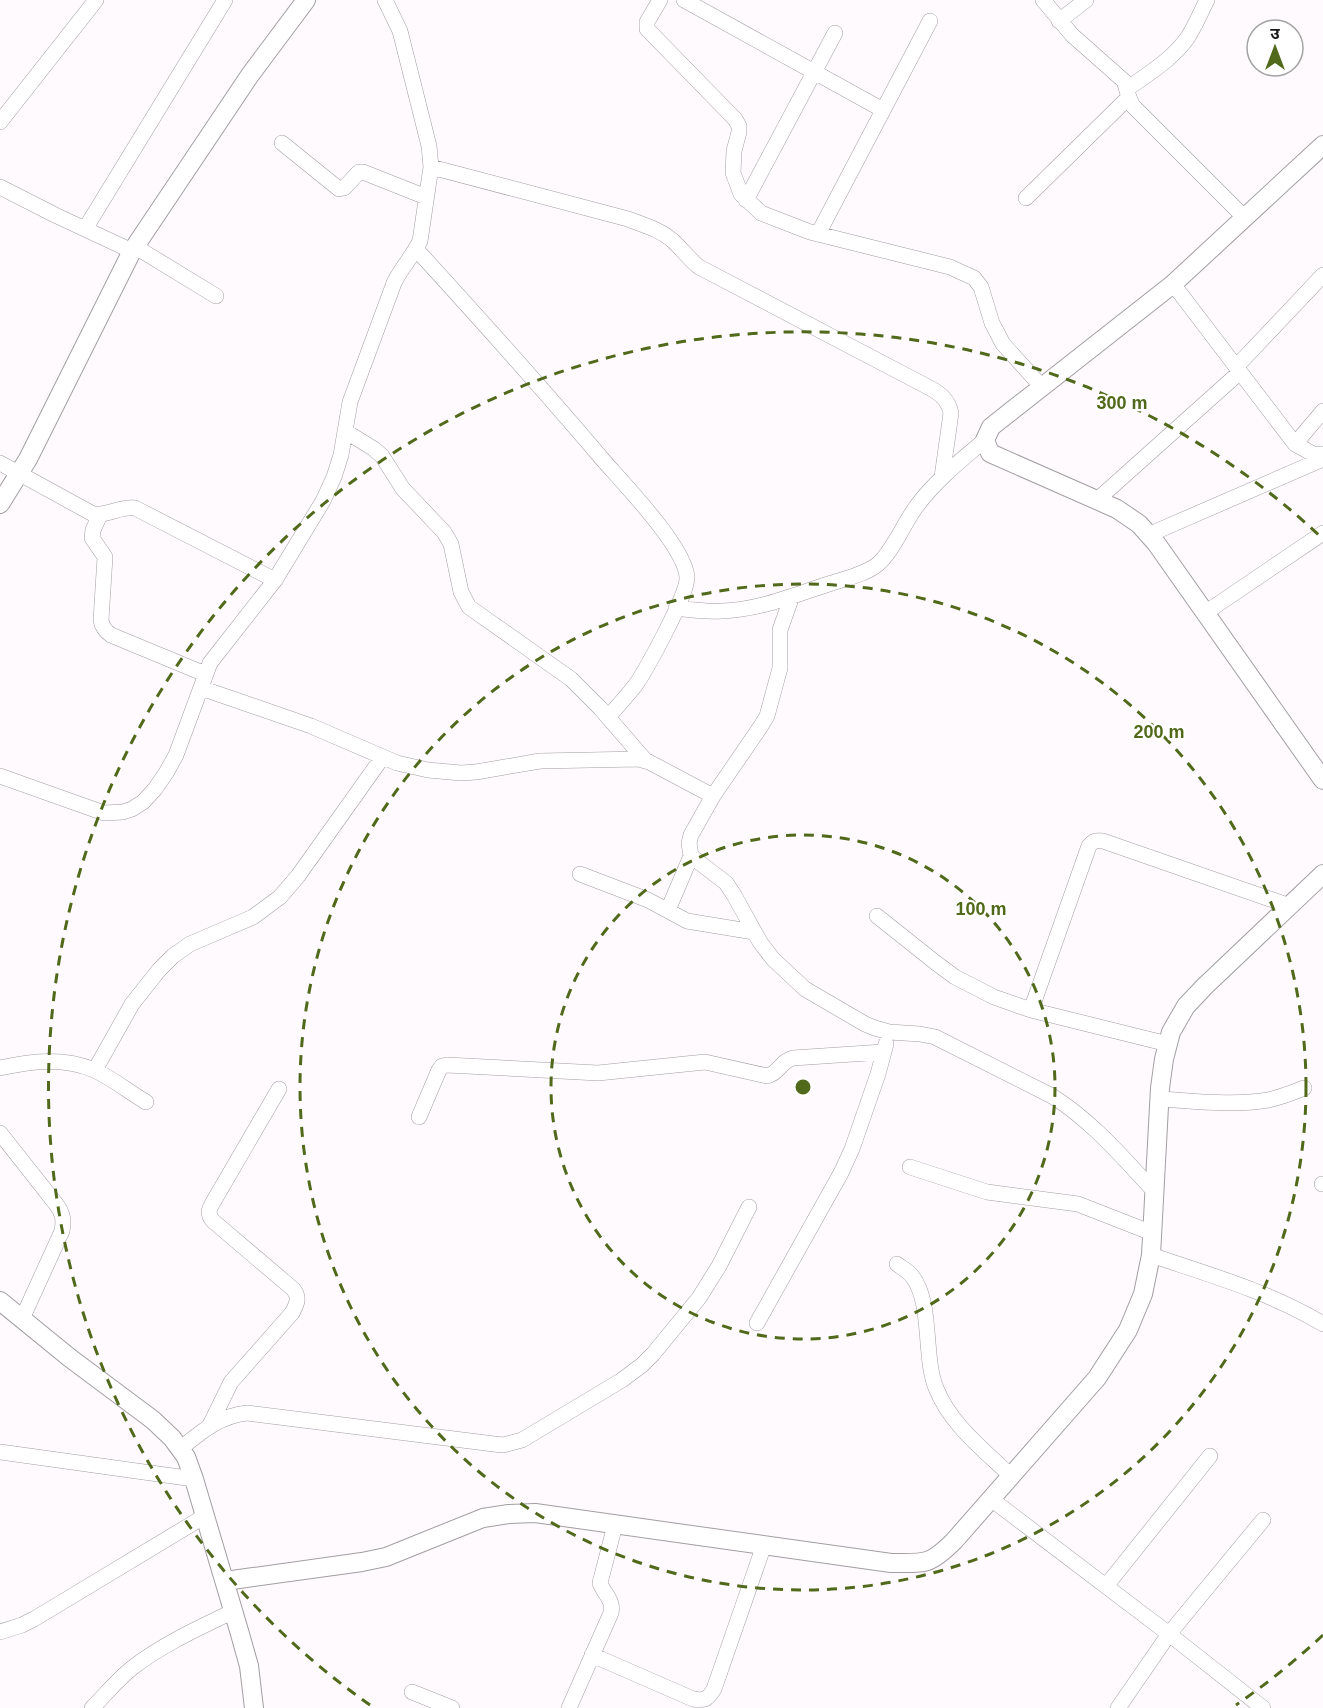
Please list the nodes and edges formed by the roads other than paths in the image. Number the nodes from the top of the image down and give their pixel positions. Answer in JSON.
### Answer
{"nodes":[{"id":1,"x":96,"y":0,"type":"edge"},
{"id":2,"x":225,"y":0,"type":"edge"},
{"id":3,"x":306,"y":0,"type":"edge"},
{"id":4,"x":385,"y":0,"type":"edge"},
{"id":5,"x":660,"y":0,"type":"edge"},
{"id":6,"x":684,"y":0,"type":"edge"},
{"id":7,"x":1043,"y":0,"type":"edge"},
{"id":8,"x":1086,"y":0,"type":"edge"},
{"id":9,"x":1207,"y":0,"type":"edge"},
{"id":10,"x":930,"y":21,"type":"dead end"},
{"id":11,"x":1059,"y":21,"type":"junction"},
{"id":12,"x":835,"y":33,"type":"dead end"},
{"id":13,"x":814,"y":73,"type":"junction"},
{"id":14,"x":1128,"y":93,"type":"junction"},
{"id":15,"x":884,"y":110,"type":"junction"},
{"id":16,"x":0,"y":122,"type":"edge"},
{"id":17,"x":282,"y":143,"type":"dead end"},
{"id":18,"x":1323,"y":145,"type":"edge"},
{"id":19,"x":431,"y":167,"type":"junction"},
{"id":20,"x":0,"y":187,"type":"edge"},
{"id":21,"x":426,"y":197,"type":"junction"},
{"id":22,"x":1026,"y":198,"type":"dead end"},
{"id":23,"x":746,"y":200,"type":"junction"},
{"id":24,"x":1244,"y":218,"type":"junction"},
{"id":25,"x":85,"y":229,"type":"junction"},
{"id":26,"x":818,"y":234,"type":"junction"},
{"id":27,"x":133,"y":249,"type":"junction"},
{"id":28,"x":416,"y":249,"type":"junction"},
{"id":29,"x":1323,"y":275,"type":"edge"},
{"id":30,"x":1173,"y":284,"type":"junction"},
{"id":31,"x":216,"y":296,"type":"dead end"},
{"id":32,"x":1238,"y":369,"type":"junction"},
{"id":33,"x":1042,"y":387,"type":"junction"},
{"id":34,"x":1323,"y":411,"type":"edge"},
{"id":35,"x":345,"y":430,"type":"junction"},
{"id":36,"x":984,"y":440,"type":"junction"},
{"id":37,"x":1296,"y":444,"type":"junction"},
{"id":38,"x":1323,"y":454,"type":"edge"},
{"id":39,"x":1323,"y":459,"type":"edge"},
{"id":40,"x":0,"y":463,"type":"edge"},
{"id":41,"x":19,"y":474,"type":"junction"},
{"id":42,"x":942,"y":477,"type":"junction"},
{"id":43,"x":1097,"y":500,"type":"junction"},
{"id":44,"x":0,"y":504,"type":"edge"},
{"id":45,"x":100,"y":515,"type":"junction"},
{"id":46,"x":1323,"y":533,"type":"edge"},
{"id":47,"x":1148,"y":535,"type":"junction"},
{"id":48,"x":275,"y":580,"type":"junction"},
{"id":49,"x":792,"y":596,"type":"junction"},
{"id":50,"x":676,"y":608,"type":"junction"},
{"id":51,"x":1205,"y":613,"type":"junction"},
{"id":52,"x":203,"y":681,"type":"junction"},
{"id":53,"x":608,"y":717,"type":"junction"},
{"id":54,"x":381,"y":758,"type":"junction"},
{"id":55,"x":645,"y":760,"type":"junction"},
{"id":56,"x":0,"y":776,"type":"edge"},
{"id":57,"x":1323,"y":780,"type":"edge"},
{"id":58,"x":713,"y":796,"type":"junction"},
{"id":59,"x":691,"y":856,"type":"junction"},
{"id":60,"x":580,"y":874,"type":"dead end"},
{"id":61,"x":1323,"y":874,"type":"edge"},
{"id":62,"x":1290,"y":906,"type":"junction"},
{"id":63,"x":668,"y":910,"type":"junction"},
{"id":64,"x":877,"y":916,"type":"dead end"},
{"id":65,"x":754,"y":932,"type":"junction"},
{"id":66,"x":1031,"y":1010,"type":"junction"},
{"id":67,"x":889,"y":1032,"type":"junction"},
{"id":68,"x":1168,"y":1044,"type":"junction"},
{"id":69,"x":884,"y":1052,"type":"junction"},
{"id":70,"x":0,"y":1068,"type":"edge"},
{"id":71,"x":95,"y":1070,"type":"junction"},
{"id":72,"x":1304,"y":1088,"type":"dead end"},
{"id":73,"x":279,"y":1089,"type":"dead end"},
{"id":74,"x":1160,"y":1099,"type":"junction"},
{"id":75,"x":146,"y":1102,"type":"dead end"},
{"id":76,"x":419,"y":1117,"type":"dead end"},
{"id":77,"x":0,"y":1133,"type":"edge"},
{"id":78,"x":910,"y":1167,"type":"dead end"},
{"id":79,"x":1155,"y":1192,"type":"junction"},
{"id":80,"x":749,"y":1208,"type":"dead end"},
{"id":81,"x":1152,"y":1233,"type":"junction"},
{"id":82,"x":1151,"y":1255,"type":"junction"},
{"id":83,"x":897,"y":1264,"type":"dead end"},
{"id":84,"x":0,"y":1301,"type":"edge"},
{"id":85,"x":22,"y":1319,"type":"junction"},
{"id":86,"x":757,"y":1323,"type":"dead end"},
{"id":87,"x":1323,"y":1324,"type":"edge"},
{"id":88,"x":210,"y":1425,"type":"junction"},
{"id":89,"x":180,"y":1449,"type":"junction"},
{"id":90,"x":0,"y":1452,"type":"edge"},
{"id":91,"x":1210,"y":1456,"type":"dead end"},
{"id":92,"x":1011,"y":1476,"type":"junction"},
{"id":93,"x":194,"y":1479,"type":"junction"},
{"id":94,"x":991,"y":1499,"type":"junction"},
{"id":95,"x":206,"y":1516,"type":"junction"},
{"id":96,"x":1263,"y":1520,"type":"dead end"},
{"id":97,"x":615,"y":1525,"type":"junction"},
{"id":98,"x":764,"y":1545,"type":"junction"},
{"id":99,"x":225,"y":1581,"type":"junction"},
{"id":100,"x":1106,"y":1586,"type":"junction"},
{"id":101,"x":234,"y":1611,"type":"junction"},
{"id":102,"x":0,"y":1632,"type":"edge"},
{"id":103,"x":1169,"y":1634,"type":"junction"},
{"id":104,"x":592,"y":1655,"type":"junction"},
{"id":105,"x":412,"y":1692,"type":"dead end"},
{"id":106,"x":256,"y":1704,"type":"edge"},
{"id":107,"x":92,"y":1708,"type":"edge"},
{"id":108,"x":452,"y":1708,"type":"edge"},
{"id":109,"x":569,"y":1708,"type":"edge"},
{"id":110,"x":1118,"y":1708,"type":"edge"},
{"id":111,"x":1263,"y":1708,"type":"edge"}],
"edges":[{"from":1,"to":16,"type":"street"},
{"from":2,"to":25,"type":"street"},
{"from":3,"to":27,"type":"street"},
{"from":4,"to":19,"type":"street"},
{"from":5,"to":23,"type":"street"},
{"from":6,"to":13,"type":"street"},
{"from":7,"to":11,"type":"street"},
{"from":8,"to":11,"type":"street"},
{"from":9,"to":14,"type":"street"},
{"from":10,"to":15,"type":"street"},
{"from":11,"to":14,"type":"street"},
{"from":12,"to":13,"type":"street"},
{"from":13,"to":15,"type":"street"},
{"from":13,"to":23,"type":"street"},
{"from":14,"to":22,"type":"street"},
{"from":14,"to":24,"type":"street"},
{"from":15,"to":26,"type":"street"},
{"from":17,"to":21,"type":"street"},
{"from":18,"to":24,"type":"street"},
{"from":19,"to":21,"type":"street"},
{"from":19,"to":42,"type":"street"},
{"from":20,"to":25,"type":"street"},
{"from":21,"to":28,"type":"street"},
{"from":23,"to":26,"type":"street"},
{"from":24,"to":30,"type":"street"},
{"from":25,"to":27,"type":"street"},
{"from":26,"to":33,"type":"street"},
{"from":27,"to":31,"type":"street"},
{"from":27,"to":41,"type":"street"},
{"from":28,"to":35,"type":"street"},
{"from":28,"to":50,"type":"street"},
{"from":29,"to":32,"type":"street"},
{"from":30,"to":32,"type":"street"},
{"from":30,"to":33,"type":"street"},
{"from":32,"to":37,"type":"street"},
{"from":32,"to":43,"type":"street"},
{"from":33,"to":36,"type":"street"},
{"from":34,"to":37,"type":"street"},
{"from":35,"to":48,"type":"street"},
{"from":35,"to":53,"type":"street"},
{"from":36,"to":42,"type":"street"},
{"from":36,"to":43,"type":"street"},
{"from":37,"to":38,"type":"street"},
{"from":39,"to":47,"type":"street"},
{"from":40,"to":41,"type":"street"},
{"from":41,"to":44,"type":"street"},
{"from":41,"to":45,"type":"street"},
{"from":42,"to":49,"type":"street"},
{"from":43,"to":47,"type":"street"},
{"from":45,"to":48,"type":"street"},
{"from":45,"to":52,"type":"street"},
{"from":46,"to":51,"type":"street"},
{"from":47,"to":51,"type":"street"},
{"from":48,"to":52,"type":"street"},
{"from":49,"to":50,"type":"street"},
{"from":49,"to":58,"type":"street"},
{"from":50,"to":53,"type":"street"},
{"from":51,"to":57,"type":"street"},
{"from":52,"to":54,"type":"street"},
{"from":52,"to":56,"type":"street"},
{"from":53,"to":55,"type":"street"},
{"from":54,"to":55,"type":"street"},
{"from":54,"to":71,"type":"street"},
{"from":55,"to":58,"type":"street"},
{"from":58,"to":59,"type":"street"},
{"from":59,"to":63,"type":"street"},
{"from":59,"to":65,"type":"street"},
{"from":60,"to":63,"type":"street"},
{"from":61,"to":62,"type":"street"},
{"from":62,"to":66,"type":"street"},
{"from":62,"to":68,"type":"street"},
{"from":63,"to":65,"type":"street"},
{"from":64,"to":66,"type":"street"},
{"from":65,"to":67,"type":"street"},
{"from":66,"to":68,"type":"street"},
{"from":67,"to":69,"type":"street"},
{"from":67,"to":79,"type":"street"},
{"from":68,"to":74,"type":"street"},
{"from":69,"to":76,"type":"street"},
{"from":69,"to":86,"type":"street"},
{"from":70,"to":71,"type":"street"},
{"from":71,"to":75,"type":"street"},
{"from":72,"to":74,"type":"street"},
{"from":73,"to":88,"type":"street"},
{"from":74,"to":79,"type":"street"},
{"from":77,"to":85,"type":"street"},
{"from":78,"to":81,"type":"street"},
{"from":79,"to":81,"type":"street"},
{"from":80,"to":88,"type":"street"},
{"from":81,"to":82,"type":"street"},
{"from":82,"to":87,"type":"street"},
{"from":82,"to":92,"type":"street"},
{"from":83,"to":92,"type":"street"},
{"from":84,"to":85,"type":"street"},
{"from":85,"to":89,"type":"street"},
{"from":88,"to":89,"type":"street"},
{"from":89,"to":93,"type":"street"},
{"from":90,"to":93,"type":"street"},
{"from":91,"to":100,"type":"street"},
{"from":92,"to":94,"type":"street"},
{"from":93,"to":95,"type":"street"},
{"from":94,"to":98,"type":"street"},
{"from":94,"to":100,"type":"street"},
{"from":95,"to":99,"type":"street"},
{"from":95,"to":102,"type":"street"},
{"from":96,"to":103,"type":"street"},
{"from":97,"to":98,"type":"street"},
{"from":97,"to":99,"type":"street"},
{"from":97,"to":104,"type":"street"},
{"from":98,"to":104,"type":"street"},
{"from":99,"to":101,"type":"street"},
{"from":100,"to":103,"type":"street"},
{"from":101,"to":106,"type":"street"},
{"from":101,"to":107,"type":"street"},
{"from":103,"to":110,"type":"street"},
{"from":103,"to":111,"type":"street"},
{"from":104,"to":109,"type":"street"},
{"from":105,"to":108,"type":"street"}]}
